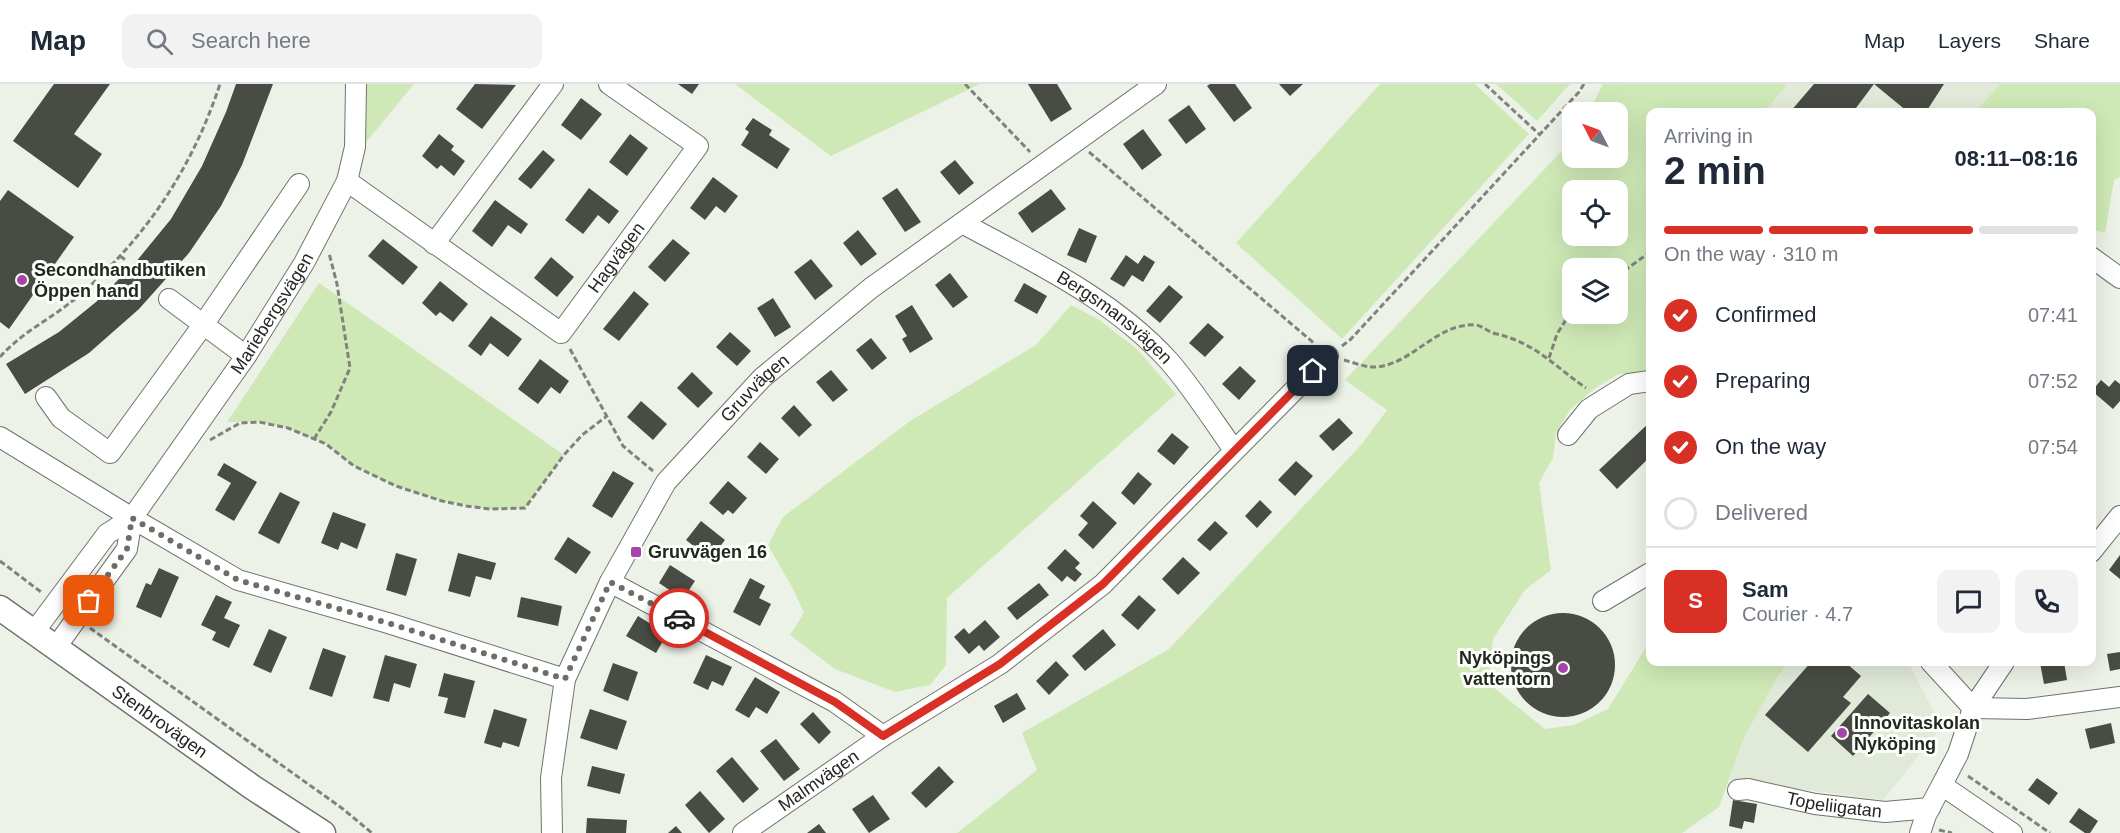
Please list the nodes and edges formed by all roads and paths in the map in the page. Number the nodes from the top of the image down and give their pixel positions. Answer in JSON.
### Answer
{"nodes":[{"id":1,"x":220,"y":84,"type":"edge"},
{"id":2,"x":356,"y":84,"type":"edge"},
{"id":3,"x":553,"y":84,"type":"edge"},
{"id":4,"x":609,"y":84,"type":"edge"},
{"id":5,"x":965,"y":84,"type":"edge"},
{"id":6,"x":1156,"y":84,"type":"edge"},
{"id":7,"x":1485,"y":84,"type":"edge"},
{"id":8,"x":1584,"y":84,"type":"edge"},
{"id":9,"x":1540,"y":135,"type":"junction"},
{"id":10,"x":1076,"y":141,"type":"junction"},
{"id":11,"x":1042,"y":166,"type":"junction"},
{"id":12,"x":347,"y":181,"type":"junction"},
{"id":13,"x":298,"y":184,"type":"dead end"},
{"id":14,"x":962,"y":223,"type":"junction"},
{"id":15,"x":321,"y":230,"type":"junction"},
{"id":16,"x":434,"y":244,"type":"junction"},
{"id":17,"x":1646,"y":255,"type":"edge"},
{"id":18,"x":120,"y":256,"type":"junction"},
{"id":19,"x":127,"y":261,"type":"dead end"},
{"id":20,"x":2096,"y":261,"type":"edge"},
{"id":21,"x":1628,"y":268,"type":"edge"},
{"id":22,"x":2120,"y":278,"type":"edge"},
{"id":23,"x":169,"y":299,"type":"dead end"},
{"id":24,"x":1563,"y":324,"type":"edge"},
{"id":25,"x":203,"y":325,"type":"junction"},
{"id":26,"x":561,"y":333,"type":"junction"},
{"id":27,"x":246,"y":356,"type":"junction"},
{"id":28,"x":1328,"y":356,"type":"junction"},
{"id":29,"x":0,"y":357,"type":"edge"},
{"id":30,"x":1549,"y":358,"type":"junction"},
{"id":31,"x":1646,"y":382,"type":"edge"},
{"id":32,"x":46,"y":397,"type":"dead end"},
{"id":33,"x":1603,"y":400,"type":"junction"},
{"id":34,"x":606,"y":416,"type":"junction"},
{"id":35,"x":1568,"y":435,"type":"dead end"},
{"id":36,"x":0,"y":437,"type":"edge"},
{"id":37,"x":314,"y":439,"type":"junction"},
{"id":38,"x":208,"y":442,"type":"dead end"},
{"id":39,"x":1234,"y":450,"type":"junction"},
{"id":40,"x":666,"y":482,"type":"junction"},
{"id":41,"x":2120,"y":516,"type":"edge"},
{"id":42,"x":132,"y":518,"type":"junction"},
{"id":43,"x":2096,"y":546,"type":"edge"},
{"id":44,"x":0,"y":561,"type":"edge"},
{"id":45,"x":1646,"y":575,"type":"edge"},
{"id":46,"x":610,"y":582,"type":"junction"},
{"id":47,"x":1604,"y":601,"type":"dead end"},
{"id":48,"x":56,"y":603,"type":"junction"},
{"id":49,"x":0,"y":608,"type":"edge"},
{"id":50,"x":77,"y":618,"type":"junction"},
{"id":51,"x":34,"y":632,"type":"junction"},
{"id":52,"x":56,"y":647,"type":"junction"},
{"id":53,"x":1935,"y":666,"type":"edge"},
{"id":54,"x":2001,"y":666,"type":"edge"},
{"id":55,"x":565,"y":679,"type":"junction"},
{"id":56,"x":2120,"y":697,"type":"edge"},
{"id":57,"x":1973,"y":708,"type":"junction"},
{"id":58,"x":883,"y":736,"type":"junction"},
{"id":59,"x":1952,"y":765,"type":"junction"},
{"id":60,"x":1943,"y":786,"type":"junction"},
{"id":61,"x":1738,"y":790,"type":"dead end"},
{"id":62,"x":1930,"y":808,"type":"junction"},
{"id":63,"x":322,"y":833,"type":"edge"},
{"id":64,"x":372,"y":833,"type":"edge"},
{"id":65,"x":552,"y":833,"type":"edge"},
{"id":66,"x":743,"y":833,"type":"edge"},
{"id":67,"x":1920,"y":833,"type":"edge"},
{"id":68,"x":2012,"y":833,"type":"edge"},
{"id":69,"x":2050,"y":833,"type":"edge"}],
"edges":[{"from":1,"to":18,"type":"path"},
{"from":2,"to":12,"type":"street","name":"Mariebergsvägen"},
{"from":3,"to":16,"type":"street"},
{"from":4,"to":26,"type":"street","name":"Hagvägen"},
{"from":5,"to":11,"type":"path"},
{"from":6,"to":10,"type":"street","name":"Gruvvägen"},
{"from":7,"to":9,"type":"path"},
{"from":8,"to":9,"type":"path"},
{"from":9,"to":28,"type":"path"},
{"from":10,"to":11,"type":"street","name":"Gruvvägen"},
{"from":10,"to":28,"type":"path"},
{"from":11,"to":14,"type":"street","name":"Gruvvägen"},
{"from":12,"to":15,"type":"street","name":"Mariebergsvägen"},
{"from":12,"to":16,"type":"street"},
{"from":13,"to":25,"type":"street"},
{"from":14,"to":39,"type":"street","name":"Bergsmansvägen"},
{"from":14,"to":40,"type":"street","name":"Gruvvägen"},
{"from":15,"to":27,"type":"street","name":"Mariebergsvägen"},
{"from":15,"to":37,"type":"path"},
{"from":16,"to":26,"type":"street"},
{"from":17,"to":21,"type":"path"},
{"from":18,"to":19,"type":"path"},
{"from":18,"to":29,"type":"path"},
{"from":20,"to":22,"type":"street"},
{"from":23,"to":25,"type":"street"},
{"from":24,"to":30,"type":"path"},
{"from":25,"to":27,"type":"street"},
{"from":25,"to":32,"type":"street"},
{"from":26,"to":34,"type":"path"},
{"from":27,"to":42,"type":"street","name":"Mariebergsvägen"},
{"from":28,"to":30,"type":"path"},
{"from":28,"to":39,"type":"street","name":"Malmvägen"},
{"from":30,"to":33,"type":"path"},
{"from":31,"to":33,"type":"street"},
{"from":33,"to":35,"type":"street"},
{"from":34,"to":37,"type":"path"},
{"from":34,"to":40,"type":"path"},
{"from":36,"to":42,"type":"street"},
{"from":37,"to":38,"type":"path"},
{"from":39,"to":58,"type":"street","name":"Malmvägen"},
{"from":40,"to":46,"type":"street","name":"Gruvvägen"},
{"from":41,"to":43,"type":"street"},
{"from":42,"to":48,"type":"street","name":"Mariebergsvägen"},
{"from":42,"to":50,"type":"street","name":"Mariebergsvägen"},
{"from":42,"to":55,"type":"street"},
{"from":44,"to":48,"type":"path"},
{"from":45,"to":47,"type":"street"},
{"from":46,"to":55,"type":"street","name":"Gruvvägen"},
{"from":46,"to":58,"type":"street"},
{"from":48,"to":51,"type":"street","name":"Mariebergsvägen"},
{"from":49,"to":51,"type":"street","name":"Stenbrovägen"},
{"from":50,"to":52,"type":"street","name":"Mariebergsvägen"},
{"from":50,"to":64,"type":"path"},
{"from":51,"to":52,"type":"street","name":"Stenbrovägen"},
{"from":52,"to":63,"type":"street","name":"Stenbrovägen"},
{"from":53,"to":57,"type":"street"},
{"from":54,"to":57,"type":"street"},
{"from":55,"to":65,"type":"street","name":"Gruvvägen"},
{"from":56,"to":57,"type":"street"},
{"from":57,"to":59,"type":"street"},
{"from":58,"to":66,"type":"street","name":"Malmvägen"},
{"from":59,"to":60,"type":"street"},
{"from":59,"to":69,"type":"path"},
{"from":60,"to":62,"type":"street"},
{"from":60,"to":68,"type":"street"},
{"from":61,"to":62,"type":"street","name":"Topeliigatan"},
{"from":62,"to":67,"type":"street"}]}
